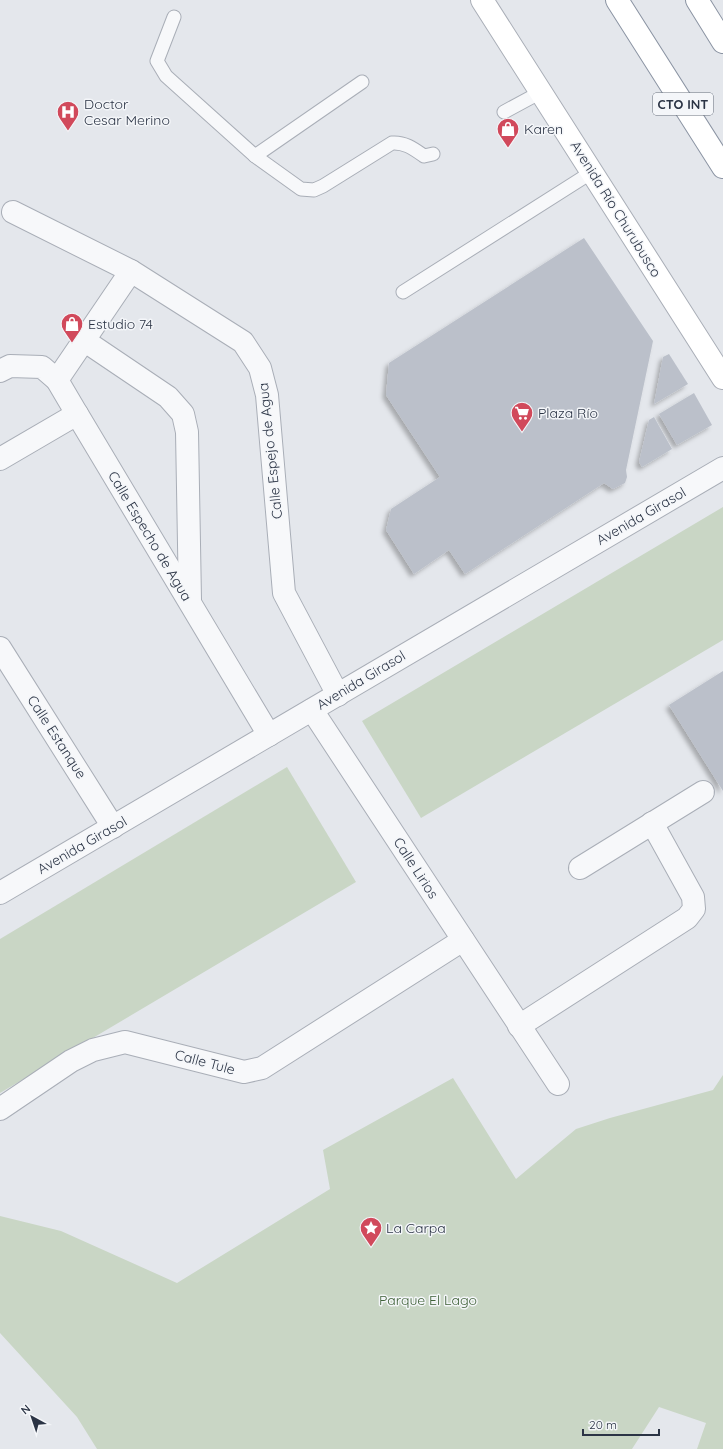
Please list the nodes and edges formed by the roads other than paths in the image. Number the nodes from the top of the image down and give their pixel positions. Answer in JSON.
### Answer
{"nodes":[{"id":1,"x":482,"y":0,"type":"edge"},
{"id":2,"x":617,"y":0,"type":"edge"},
{"id":3,"x":699,"y":4,"type":"edge"},
{"id":4,"x":174,"y":17,"type":"dead end"},
{"id":5,"x":723,"y":42,"type":"edge"},
{"id":6,"x":362,"y":82,"type":"dead end"},
{"id":7,"x":541,"y":92,"type":"junction"},
{"id":8,"x":504,"y":112,"type":"dead end"},
{"id":9,"x":433,"y":154,"type":"dead end"},
{"id":10,"x":255,"y":156,"type":"junction"},
{"id":11,"x":723,"y":168,"type":"edge"},
{"id":12,"x":592,"y":172,"type":"junction"},
{"id":13,"x":13,"y":212,"type":"dead end"},
{"id":14,"x":131,"y":271,"type":"junction"},
{"id":15,"x":403,"y":292,"type":"dead end"},
{"id":16,"x":85,"y":341,"type":"junction"},
{"id":17,"x":0,"y":371,"type":"edge"},
{"id":18,"x":723,"y":378,"type":"edge"},
{"id":19,"x":57,"y":380,"type":"junction"},
{"id":20,"x":77,"y":414,"type":"junction"},
{"id":21,"x":0,"y":459,"type":"edge"},
{"id":22,"x":723,"y":468,"type":"edge"},
{"id":23,"x":190,"y":602,"type":"junction"},
{"id":24,"x":0,"y":648,"type":"edge"},
{"id":25,"x":338,"y":695,"type":"junction"},
{"id":26,"x":312,"y":710,"type":"junction"},
{"id":27,"x":269,"y":735,"type":"junction"},
{"id":28,"x":703,"y":792,"type":"dead end"},
{"id":29,"x":652,"y":823,"type":"junction"},
{"id":30,"x":113,"y":827,"type":"junction"},
{"id":31,"x":580,"y":868,"type":"dead end"},
{"id":32,"x":0,"y":893,"type":"edge"},
{"id":33,"x":463,"y":940,"type":"junction"},
{"id":34,"x":519,"y":1026,"type":"junction"},
{"id":35,"x":558,"y":1084,"type":"dead end"},
{"id":36,"x":0,"y":1109,"type":"edge"}],
"edges":[{"from":1,"to":7,"type":"main road","name":"Avenida Río Churubusco"},
{"from":2,"to":11,"type":"main road","number":"CTO INT"},
{"from":3,"to":5,"type":"main road"},
{"from":4,"to":10,"type":"lane"},
{"from":6,"to":10,"type":"lane"},
{"from":7,"to":8,"type":"lane"},
{"from":7,"to":12,"type":"main road","name":"Avenida Río Churubusco"},
{"from":9,"to":10,"type":"lane"},
{"from":12,"to":15,"type":"lane"},
{"from":12,"to":18,"type":"main road","name":"Avenida Río Churubusco"},
{"from":13,"to":14,"type":"street","name":"Calle Espejo de Agua"},
{"from":14,"to":16,"type":"street"},
{"from":14,"to":25,"type":"street","name":"Calle Espejo de Agua"},
{"from":16,"to":19,"type":"street"},
{"from":16,"to":23,"type":"street"},
{"from":17,"to":19,"type":"street","name":"Calle Especho de Agua"},
{"from":19,"to":20,"type":"street","name":"Calle Especho de Agua"},
{"from":20,"to":21,"type":"street"},
{"from":20,"to":23,"type":"street","name":"Calle Especho de Agua"},
{"from":22,"to":25,"type":"street","name":"Avenida Girasol"},
{"from":23,"to":27,"type":"street","name":"Calle Especho de Agua"},
{"from":24,"to":30,"type":"street","name":"Calle Estanque"},
{"from":25,"to":26,"type":"street","name":"Avenida Girasol"},
{"from":26,"to":27,"type":"street","name":"Avenida Girasol"},
{"from":26,"to":33,"type":"street","name":"Calle Lirios"},
{"from":27,"to":30,"type":"street","name":"Avenida Girasol"},
{"from":28,"to":29,"type":"street"},
{"from":29,"to":31,"type":"street"},
{"from":29,"to":34,"type":"street"},
{"from":30,"to":32,"type":"street","name":"Avenida Girasol"},
{"from":33,"to":34,"type":"street","name":"Calle Lirios"},
{"from":33,"to":36,"type":"street","name":"Calle Tule"},
{"from":34,"to":35,"type":"street","name":"Calle Lirios"}]}
